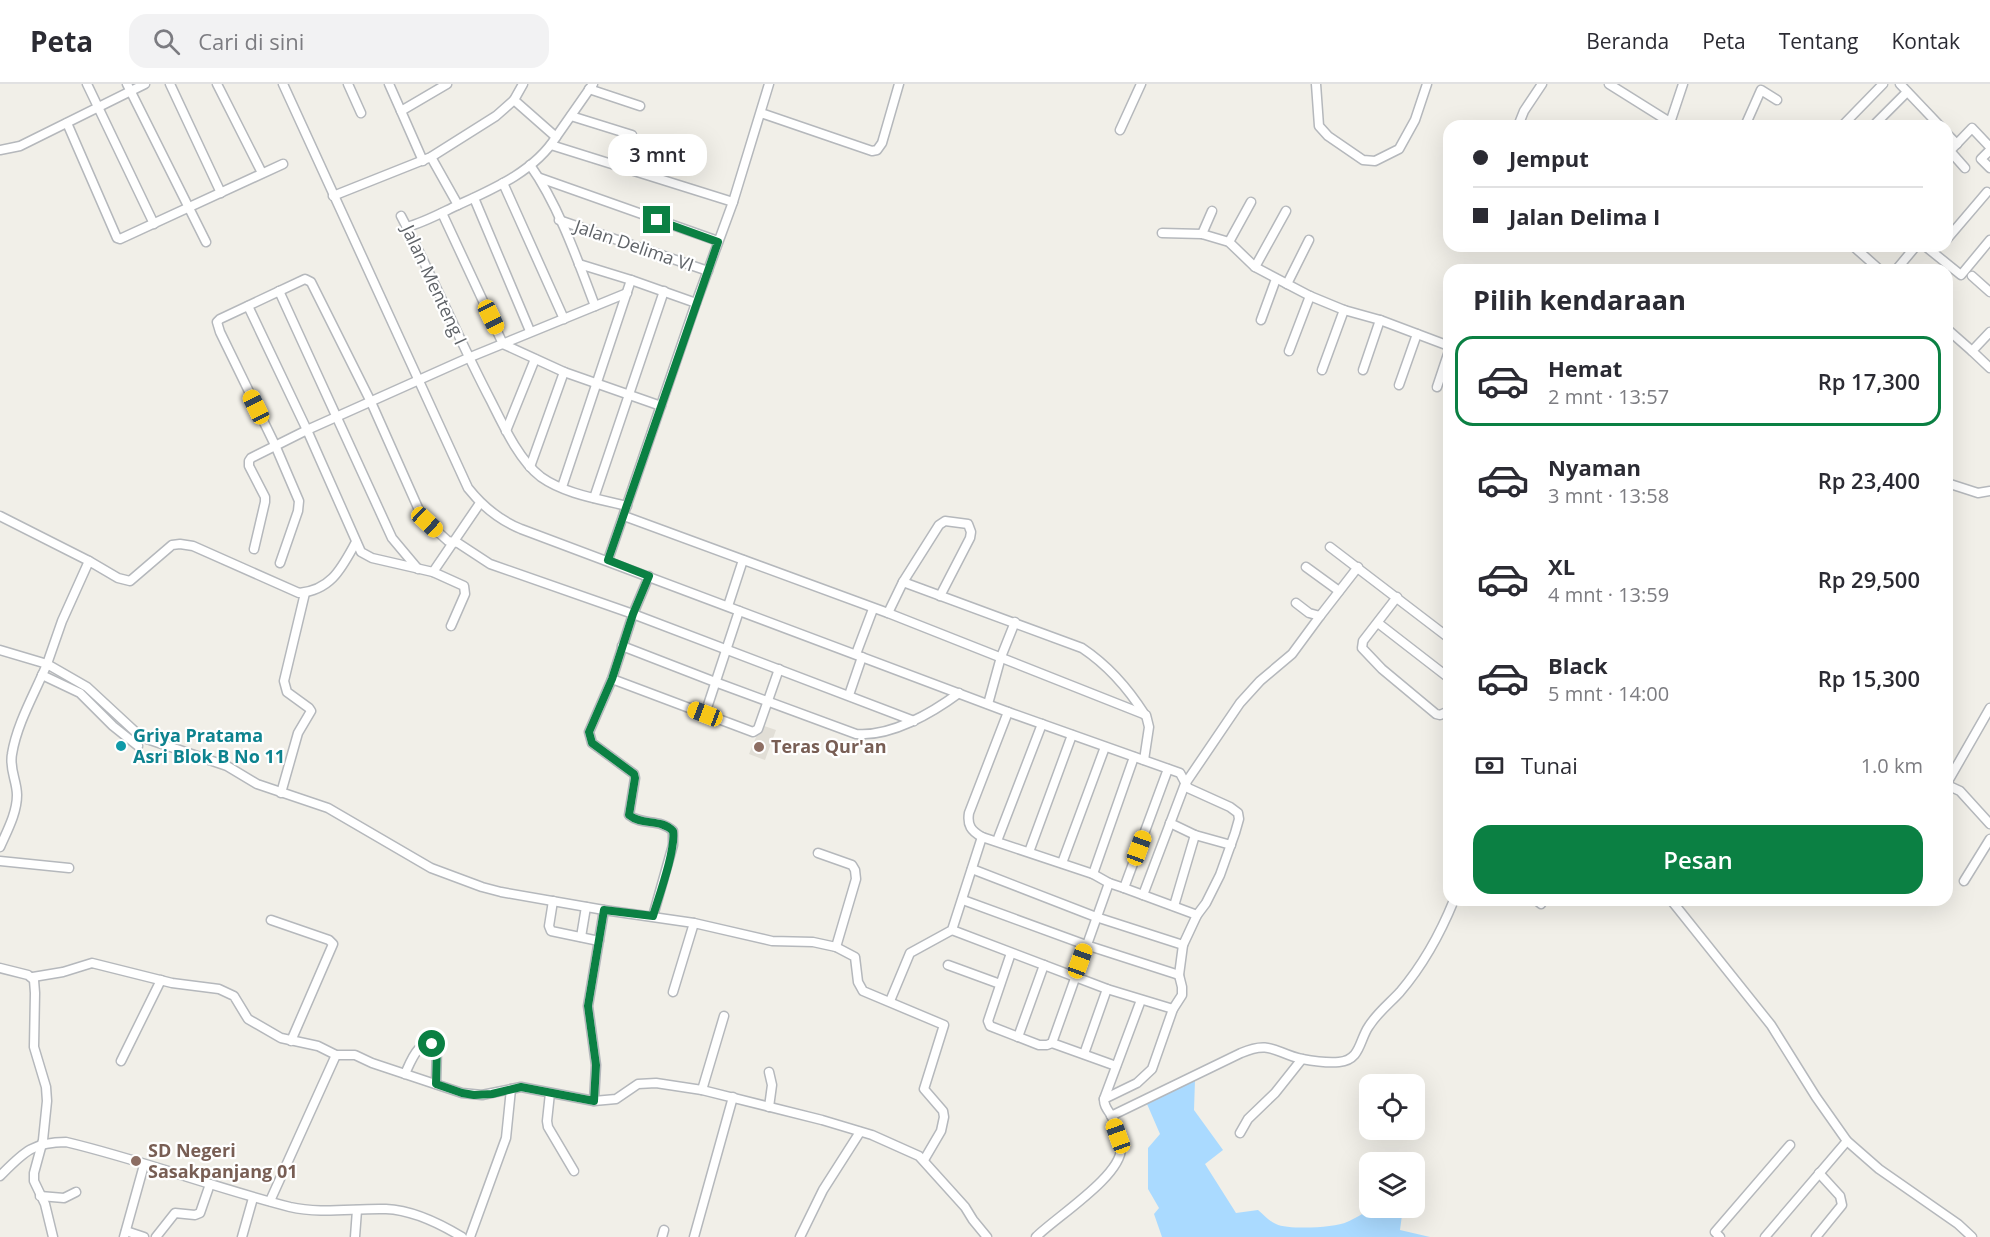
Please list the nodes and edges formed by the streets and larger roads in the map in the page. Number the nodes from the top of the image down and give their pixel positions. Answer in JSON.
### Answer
{"nodes":[{"id":1,"x":87,"y":84,"type":"edge"},
{"id":2,"x":145,"y":84,"type":"edge"},
{"id":3,"x":170,"y":84,"type":"edge"},
{"id":4,"x":217,"y":84,"type":"edge"},
{"id":5,"x":283,"y":84,"type":"edge"},
{"id":6,"x":348,"y":84,"type":"edge"},
{"id":7,"x":389,"y":84,"type":"edge"},
{"id":8,"x":425,"y":84,"type":"edge"},
{"id":9,"x":447,"y":84,"type":"edge"},
{"id":10,"x":523,"y":84,"type":"edge"},
{"id":11,"x":769,"y":84,"type":"edge"},
{"id":12,"x":899,"y":84,"type":"edge"},
{"id":13,"x":1141,"y":84,"type":"edge"},
{"id":14,"x":1316,"y":84,"type":"edge"},
{"id":15,"x":1427,"y":84,"type":"edge"},
{"id":16,"x":1542,"y":84,"type":"edge"},
{"id":17,"x":1609,"y":84,"type":"edge"},
{"id":18,"x":1683,"y":84,"type":"edge"},
{"id":19,"x":1883,"y":84,"type":"edge"},
{"id":20,"x":1900,"y":84,"type":"edge"},
{"id":21,"x":591,"y":86,"type":"edge"},
{"id":22,"x":129,"y":88,"type":"edge"},
{"id":23,"x":1907,"y":92,"type":"junction"},
{"id":24,"x":429,"y":94,"type":"junction"},
{"id":25,"x":514,"y":100,"type":"junction"},
{"id":26,"x":1777,"y":100,"type":"dead end"},
{"id":27,"x":640,"y":106,"type":"dead end"},
{"id":28,"x":100,"y":110,"type":"junction"},
{"id":29,"x":401,"y":111,"type":"junction"},
{"id":30,"x":761,"y":112,"type":"junction"},
{"id":31,"x":361,"y":113,"type":"dead end"},
{"id":32,"x":571,"y":116,"type":"junction"},
{"id":33,"x":1933,"y":119,"type":"edge"},
{"id":34,"x":1520,"y":120,"type":"edge"},
{"id":35,"x":1667,"y":120,"type":"edge"},
{"id":36,"x":1674,"y":120,"type":"edge"},
{"id":37,"x":1748,"y":120,"type":"edge"},
{"id":38,"x":1848,"y":120,"type":"edge"},
{"id":39,"x":1879,"y":120,"type":"edge"},
{"id":40,"x":67,"y":123,"type":"junction"},
{"id":41,"x":1120,"y":130,"type":"dead end"},
{"id":42,"x":1953,"y":140,"type":"edge"},
{"id":43,"x":553,"y":141,"type":"junction"},
{"id":44,"x":1957,"y":144,"type":"junction"},
{"id":45,"x":1989,"y":144,"type":"edge"},
{"id":46,"x":1953,"y":148,"type":"edge"},
{"id":47,"x":0,"y":150,"type":"edge"},
{"id":48,"x":1953,"y":157,"type":"edge"},
{"id":49,"x":427,"y":159,"type":"junction"},
{"id":50,"x":283,"y":164,"type":"dead end"},
{"id":51,"x":530,"y":165,"type":"junction"},
{"id":52,"x":619,"y":167,"type":"junction"},
{"id":53,"x":1965,"y":168,"type":"dead end"},
{"id":54,"x":1990,"y":168,"type":"edge"},
{"id":55,"x":262,"y":173,"type":"junction"},
{"id":56,"x":540,"y":178,"type":"junction"},
{"id":57,"x":503,"y":183,"type":"junction"},
{"id":58,"x":220,"y":192,"type":"junction"},
{"id":59,"x":1986,"y":192,"type":"dead end"},
{"id":60,"x":333,"y":196,"type":"junction"},
{"id":61,"x":474,"y":198,"type":"junction"},
{"id":62,"x":733,"y":202,"type":"junction"},
{"id":63,"x":1251,"y":202,"type":"dead end"},
{"id":64,"x":458,"y":205,"type":"junction"},
{"id":65,"x":188,"y":208,"type":"junction"},
{"id":66,"x":1286,"y":211,"type":"dead end"},
{"id":67,"x":1212,"y":212,"type":"dead end"},
{"id":68,"x":442,"y":213,"type":"junction"},
{"id":69,"x":401,"y":216,"type":"dead end"},
{"id":70,"x":559,"y":220,"type":"junction"},
{"id":71,"x":154,"y":224,"type":"junction"},
{"id":72,"x":407,"y":227,"type":"junction"},
{"id":73,"x":1953,"y":232,"type":"edge"},
{"id":74,"x":1162,"y":233,"type":"dead end"},
{"id":75,"x":1202,"y":234,"type":"junction"},
{"id":76,"x":1309,"y":240,"type":"dead end"},
{"id":77,"x":1990,"y":240,"type":"edge"},
{"id":78,"x":206,"y":242,"type":"dead end"},
{"id":79,"x":718,"y":242,"type":"junction"},
{"id":80,"x":1229,"y":242,"type":"junction"},
{"id":81,"x":1860,"y":252,"type":"edge"},
{"id":82,"x":1911,"y":252,"type":"edge"},
{"id":83,"x":1932,"y":252,"type":"edge"},
{"id":84,"x":1934,"y":254,"type":"joint"},
{"id":85,"x":579,"y":264,"type":"junction"},
{"id":86,"x":1873,"y":264,"type":"edge"},
{"id":87,"x":1902,"y":264,"type":"edge"},
{"id":88,"x":1947,"y":264,"type":"edge"},
{"id":89,"x":1255,"y":267,"type":"junction"},
{"id":90,"x":1953,"y":269,"type":"edge"},
{"id":91,"x":708,"y":271,"type":"junction"},
{"id":92,"x":1972,"y":276,"type":"dead end"},
{"id":93,"x":1276,"y":279,"type":"junction"},
{"id":94,"x":631,"y":280,"type":"junction"},
{"id":95,"x":1287,"y":284,"type":"junction"},
{"id":96,"x":279,"y":291,"type":"junction"},
{"id":97,"x":664,"y":291,"type":"junction"},
{"id":98,"x":1990,"y":292,"type":"edge"},
{"id":99,"x":627,"y":293,"type":"junction"},
{"id":100,"x":1310,"y":296,"type":"junction"},
{"id":101,"x":696,"y":303,"type":"junction"},
{"id":102,"x":248,"y":306,"type":"junction"},
{"id":103,"x":595,"y":306,"type":"junction"},
{"id":104,"x":1344,"y":310,"type":"junction"},
{"id":105,"x":564,"y":319,"type":"junction"},
{"id":106,"x":1261,"y":320,"type":"dead end"},
{"id":107,"x":1380,"y":320,"type":"junction"},
{"id":108,"x":530,"y":332,"type":"junction"},
{"id":109,"x":1990,"y":332,"type":"edge"},
{"id":110,"x":1417,"y":334,"type":"junction"},
{"id":111,"x":1953,"y":334,"type":"edge"},
{"id":112,"x":503,"y":344,"type":"junction"},
{"id":113,"x":1443,"y":344,"type":"edge"},
{"id":114,"x":1289,"y":351,"type":"dead end"},
{"id":115,"x":1972,"y":351,"type":"junction"},
{"id":116,"x":467,"y":356,"type":"junction"},
{"id":117,"x":535,"y":359,"type":"junction"},
{"id":118,"x":1990,"y":368,"type":"edge"},
{"id":119,"x":1443,"y":369,"type":"edge"},
{"id":120,"x":1322,"y":370,"type":"dead end"},
{"id":121,"x":1363,"y":370,"type":"dead end"},
{"id":122,"x":564,"y":372,"type":"junction"},
{"id":123,"x":418,"y":380,"type":"junction"},
{"id":124,"x":597,"y":383,"type":"junction"},
{"id":125,"x":1399,"y":385,"type":"dead end"},
{"id":126,"x":1437,"y":387,"type":"dead end"},
{"id":127,"x":630,"y":394,"type":"junction"},
{"id":128,"x":371,"y":402,"type":"junction"},
{"id":129,"x":661,"y":406,"type":"junction"},
{"id":130,"x":336,"y":417,"type":"junction"},
{"id":131,"x":307,"y":430,"type":"junction"},
{"id":132,"x":506,"y":430,"type":"junction"},
{"id":133,"x":275,"y":445,"type":"junction"},
{"id":134,"x":530,"y":467,"type":"junction"},
{"id":135,"x":1953,"y":485,"type":"edge"},
{"id":136,"x":561,"y":488,"type":"junction"},
{"id":137,"x":1990,"y":491,"type":"edge"},
{"id":138,"x":594,"y":498,"type":"junction"},
{"id":139,"x":480,"y":503,"type":"junction"},
{"id":140,"x":627,"y":506,"type":"junction"},
{"id":141,"x":0,"y":516,"type":"edge"},
{"id":142,"x":624,"y":516,"type":"junction"},
{"id":143,"x":356,"y":542,"type":"junction"},
{"id":144,"x":454,"y":542,"type":"junction"},
{"id":145,"x":1330,"y":547,"type":"dead end"},
{"id":146,"x":254,"y":549,"type":"dead end"},
{"id":147,"x":608,"y":560,"type":"junction"},
{"id":148,"x":743,"y":560,"type":"junction"},
{"id":149,"x":89,"y":561,"type":"junction"},
{"id":150,"x":280,"y":563,"type":"dead end"},
{"id":151,"x":1306,"y":567,"type":"dead end"},
{"id":152,"x":1358,"y":567,"type":"junction"},
{"id":153,"x":418,"y":569,"type":"junction"},
{"id":154,"x":434,"y":572,"type":"junction"},
{"id":155,"x":649,"y":576,"type":"junction"},
{"id":156,"x":903,"y":582,"type":"junction"},
{"id":157,"x":1339,"y":591,"type":"junction"},
{"id":158,"x":305,"y":592,"type":"junction"},
{"id":159,"x":940,"y":596,"type":"junction"},
{"id":160,"x":1397,"y":597,"type":"junction"},
{"id":161,"x":1296,"y":603,"type":"dead end"},
{"id":162,"x":728,"y":606,"type":"junction"},
{"id":163,"x":873,"y":609,"type":"junction"},
{"id":164,"x":739,"y":611,"type":"junction"},
{"id":165,"x":888,"y":613,"type":"junction"},
{"id":166,"x":633,"y":614,"type":"junction"},
{"id":167,"x":1320,"y":616,"type":"junction"},
{"id":168,"x":1015,"y":622,"type":"junction"},
{"id":169,"x":1378,"y":623,"type":"junction"},
{"id":170,"x":451,"y":626,"type":"dead end"},
{"id":171,"x":1443,"y":633,"type":"edge"},
{"id":172,"x":622,"y":646,"type":"junction"},
{"id":173,"x":0,"y":650,"type":"edge"},
{"id":174,"x":725,"y":650,"type":"junction"},
{"id":175,"x":859,"y":656,"type":"junction"},
{"id":176,"x":1001,"y":657,"type":"junction"},
{"id":177,"x":47,"y":664,"type":"junction"},
{"id":178,"x":779,"y":669,"type":"junction"},
{"id":179,"x":1443,"y":673,"type":"edge"},
{"id":180,"x":42,"y":675,"type":"junction"},
{"id":181,"x":612,"y":679,"type":"junction"},
{"id":182,"x":715,"y":682,"type":"junction"},
{"id":183,"x":959,"y":693,"type":"junction"},
{"id":184,"x":849,"y":695,"type":"junction"},
{"id":185,"x":768,"y":702,"type":"junction"},
{"id":186,"x":988,"y":704,"type":"junction"},
{"id":187,"x":1990,"y":708,"type":"edge"},
{"id":188,"x":1008,"y":712,"type":"junction"},
{"id":189,"x":705,"y":714,"type":"junction"},
{"id":190,"x":1443,"y":714,"type":"edge"},
{"id":191,"x":1146,"y":715,"type":"junction"},
{"id":192,"x":1987,"y":719,"type":"edge"},
{"id":193,"x":914,"y":722,"type":"junction"},
{"id":194,"x":1042,"y":724,"type":"junction"},
{"id":195,"x":1072,"y":735,"type":"junction"},
{"id":196,"x":138,"y":746,"type":"dead end"},
{"id":197,"x":1105,"y":747,"type":"junction"},
{"id":198,"x":1134,"y":757,"type":"junction"},
{"id":199,"x":1144,"y":760,"type":"junction"},
{"id":200,"x":1168,"y":769,"type":"junction"},
{"id":201,"x":1953,"y":774,"type":"edge"},
{"id":202,"x":1185,"y":784,"type":"junction"},
{"id":203,"x":1953,"y":787,"type":"edge"},
{"id":204,"x":281,"y":793,"type":"junction"},
{"id":205,"x":1170,"y":823,"type":"junction"},
{"id":206,"x":1990,"y":824,"type":"edge"},
{"id":207,"x":1195,"y":834,"type":"junction"},
{"id":208,"x":982,"y":837,"type":"junction"},
{"id":209,"x":1990,"y":839,"type":"edge"},
{"id":210,"x":997,"y":841,"type":"junction"},
{"id":211,"x":1231,"y":845,"type":"junction"},
{"id":212,"x":0,"y":847,"type":"edge"},
{"id":213,"x":1029,"y":852,"type":"junction"},
{"id":214,"x":818,"y":853,"type":"dead end"},
{"id":215,"x":0,"y":861,"type":"edge"},
{"id":216,"x":1062,"y":863,"type":"junction"},
{"id":217,"x":69,"y":868,"type":"dead end"},
{"id":218,"x":972,"y":868,"type":"junction"},
{"id":219,"x":1093,"y":874,"type":"junction"},
{"id":220,"x":1964,"y":881,"type":"dead end"},
{"id":221,"x":1109,"y":883,"type":"junction"},
{"id":222,"x":1124,"y":888,"type":"junction"},
{"id":223,"x":1143,"y":894,"type":"junction"},
{"id":224,"x":963,"y":900,"type":"junction"},
{"id":225,"x":553,"y":901,"type":"junction"},
{"id":226,"x":1174,"y":906,"type":"junction"},
{"id":227,"x":1452,"y":906,"type":"edge"},
{"id":228,"x":1676,"y":906,"type":"edge"},
{"id":229,"x":585,"y":907,"type":"junction"},
{"id":230,"x":604,"y":910,"type":"junction"},
{"id":231,"x":1197,"y":915,"type":"junction"},
{"id":232,"x":653,"y":916,"type":"junction"},
{"id":233,"x":1096,"y":917,"type":"junction"},
{"id":234,"x":271,"y":920,"type":"dead end"},
{"id":235,"x":694,"y":923,"type":"junction"},
{"id":236,"x":952,"y":930,"type":"junction"},
{"id":237,"x":581,"y":937,"type":"junction"},
{"id":238,"x":599,"y":941,"type":"junction"},
{"id":239,"x":1086,"y":945,"type":"junction"},
{"id":240,"x":1183,"y":945,"type":"junction"},
{"id":241,"x":836,"y":947,"type":"junction"},
{"id":242,"x":1011,"y":953,"type":"junction"},
{"id":243,"x":948,"y":965,"type":"dead end"},
{"id":244,"x":1044,"y":965,"type":"junction"},
{"id":245,"x":0,"y":968,"type":"edge"},
{"id":246,"x":1179,"y":975,"type":"junction"},
{"id":247,"x":1075,"y":976,"type":"junction"},
{"id":248,"x":33,"y":978,"type":"junction"},
{"id":249,"x":161,"y":980,"type":"junction"},
{"id":250,"x":1000,"y":984,"type":"junction"},
{"id":251,"x":1107,"y":989,"type":"junction"},
{"id":252,"x":674,"y":992,"type":"dead end"},
{"id":253,"x":1141,"y":1000,"type":"junction"},
{"id":254,"x":890,"y":1001,"type":"junction"},
{"id":255,"x":1173,"y":1009,"type":"junction"},
{"id":256,"x":724,"y":1016,"type":"dead end"},
{"id":257,"x":1018,"y":1036,"type":"junction"},
{"id":258,"x":291,"y":1041,"type":"junction"},
{"id":259,"x":1052,"y":1043,"type":"junction"},
{"id":260,"x":1084,"y":1054,"type":"junction"},
{"id":261,"x":336,"y":1055,"type":"junction"},
{"id":262,"x":1302,"y":1059,"type":"junction"},
{"id":263,"x":121,"y":1061,"type":"dead end"},
{"id":264,"x":1116,"y":1066,"type":"junction"},
{"id":265,"x":769,"y":1072,"type":"dead end"},
{"id":266,"x":405,"y":1074,"type":"junction"},
{"id":267,"x":436,"y":1084,"type":"junction"},
{"id":268,"x":511,"y":1089,"type":"junction"},
{"id":269,"x":702,"y":1089,"type":"junction"},
{"id":270,"x":550,"y":1093,"type":"junction"},
{"id":271,"x":733,"y":1097,"type":"junction"},
{"id":272,"x":1104,"y":1099,"type":"junction"},
{"id":273,"x":594,"y":1101,"type":"junction"},
{"id":274,"x":769,"y":1107,"type":"junction"},
{"id":275,"x":1111,"y":1116,"type":"junction"},
{"id":276,"x":860,"y":1132,"type":"junction"},
{"id":277,"x":1240,"y":1133,"type":"dead end"},
{"id":278,"x":1847,"y":1142,"type":"junction"},
{"id":279,"x":42,"y":1143,"type":"junction"},
{"id":280,"x":1790,"y":1144,"type":"dead end"},
{"id":281,"x":924,"y":1160,"type":"junction"},
{"id":282,"x":144,"y":1165,"type":"junction"},
{"id":283,"x":574,"y":1171,"type":"dead end"},
{"id":284,"x":1819,"y":1173,"type":"junction"},
{"id":285,"x":0,"y":1176,"type":"edge"},
{"id":286,"x":210,"y":1184,"type":"junction"},
{"id":287,"x":76,"y":1192,"type":"dead end"},
{"id":288,"x":40,"y":1196,"type":"junction"},
{"id":289,"x":253,"y":1198,"type":"junction"},
{"id":290,"x":270,"y":1201,"type":"junction"},
{"id":291,"x":357,"y":1210,"type":"junction"},
{"id":292,"x":125,"y":1234,"type":"edge"},
{"id":293,"x":53,"y":1237,"type":"edge"},
{"id":294,"x":144,"y":1237,"type":"edge"},
{"id":295,"x":156,"y":1237,"type":"edge"},
{"id":296,"x":242,"y":1237,"type":"edge"},
{"id":297,"x":355,"y":1237,"type":"edge"},
{"id":298,"x":462,"y":1237,"type":"edge"},
{"id":299,"x":470,"y":1237,"type":"edge"},
{"id":300,"x":694,"y":1237,"type":"edge"},
{"id":301,"x":800,"y":1237,"type":"edge"},
{"id":302,"x":987,"y":1237,"type":"edge"},
{"id":303,"x":1035,"y":1237,"type":"edge"},
{"id":304,"x":1720,"y":1237,"type":"edge"},
{"id":305,"x":1765,"y":1237,"type":"edge"},
{"id":306,"x":1816,"y":1237,"type":"edge"},
{"id":307,"x":1972,"y":1237,"type":"edge"}],
"edges":[{"from":1,"to":28,"type":"street"},
{"from":2,"to":22,"type":"street"},
{"from":3,"to":58,"type":"street"},
{"from":4,"to":55,"type":"street"},
{"from":5,"to":60,"type":"street"},
{"from":6,"to":31,"type":"street"},
{"from":7,"to":29,"type":"street"},
{"from":8,"to":24,"type":"street"},
{"from":9,"to":24,"type":"street"},
{"from":10,"to":25,"type":"street"},
{"from":11,"to":30,"type":"street"},
{"from":12,"to":30,"type":"street"},
{"from":13,"to":41,"type":"street"},
{"from":14,"to":15,"type":"street"},
{"from":16,"to":34,"type":"street"},
{"from":17,"to":35,"type":"street"},
{"from":18,"to":36,"type":"street"},
{"from":19,"to":38,"type":"street"},
{"from":20,"to":23,"type":"street"},
{"from":21,"to":27,"type":"street"},
{"from":21,"to":32,"type":"street"},
{"from":22,"to":28,"type":"street"},
{"from":22,"to":65,"type":"street"},
{"from":23,"to":33,"type":"street"},
{"from":23,"to":39,"type":"street"},
{"from":24,"to":29,"type":"street"},
{"from":25,"to":43,"type":"street"},
{"from":25,"to":49,"type":"street"},
{"from":26,"to":37,"type":"street"},
{"from":28,"to":40,"type":"street"},
{"from":28,"to":71,"type":"street"},
{"from":29,"to":49,"type":"street"},
{"from":30,"to":62,"type":"street"},
{"from":32,"to":43,"type":"street"},
{"from":32,"to":52,"type":"street"},
{"from":40,"to":47,"type":"street"},
{"from":40,"to":71,"type":"street"},
{"from":42,"to":44,"type":"street"},
{"from":43,"to":51,"type":"street"},
{"from":43,"to":52,"type":"street"},
{"from":44,"to":45,"type":"street"},
{"from":44,"to":46,"type":"street"},
{"from":45,"to":54,"type":"street"},
{"from":48,"to":53,"type":"street"},
{"from":49,"to":60,"type":"street"},
{"from":49,"to":64,"type":"street"},
{"from":50,"to":55,"type":"street"},
{"from":51,"to":56,"type":"street"},
{"from":51,"to":57,"type":"street"},
{"from":52,"to":62,"type":"street"},
{"from":55,"to":58,"type":"street"},
{"from":56,"to":70,"type":"street"},
{"from":56,"to":79,"type":"street"},
{"from":57,"to":61,"type":"street"},
{"from":57,"to":105,"type":"street"},
{"from":58,"to":65,"type":"street"},
{"from":59,"to":73,"type":"street"},
{"from":60,"to":123,"type":"street"},
{"from":61,"to":64,"type":"street"},
{"from":61,"to":108,"type":"street"},
{"from":62,"to":79,"type":"street"},
{"from":63,"to":80,"type":"street"},
{"from":64,"to":68,"type":"street"},
{"from":65,"to":71,"type":"street"},
{"from":65,"to":78,"type":"street"},
{"from":66,"to":89,"type":"street"},
{"from":67,"to":75,"type":"street"},
{"from":68,"to":72,"type":"street"},
{"from":68,"to":112,"type":"street"},
{"from":69,"to":72,"type":"street","name":"Jalan Menteng I"},
{"from":70,"to":85,"type":"street"},
{"from":70,"to":91,"type":"street","name":"Jalan Delima VI"},
{"from":72,"to":116,"type":"street","name":"Jalan Menteng I"},
{"from":74,"to":75,"type":"street"},
{"from":75,"to":80,"type":"street"},
{"from":76,"to":95,"type":"street"},
{"from":77,"to":90,"type":"street"},
{"from":79,"to":91,"type":"street"},
{"from":80,"to":89,"type":"street"},
{"from":81,"to":86,"type":"street"},
{"from":82,"to":87,"type":"street"},
{"from":83,"to":84,"type":"street"},
{"from":84,"to":88,"type":"street"},
{"from":85,"to":94,"type":"street"},
{"from":85,"to":103,"type":"street"},
{"from":89,"to":93,"type":"street"},
{"from":91,"to":101,"type":"street"},
{"from":92,"to":98,"type":"street"},
{"from":93,"to":95,"type":"street"},
{"from":93,"to":106,"type":"street"},
{"from":94,"to":97,"type":"street"},
{"from":94,"to":99,"type":"street"},
{"from":95,"to":100,"type":"street"},
{"from":96,"to":102,"type":"street"},
{"from":96,"to":128,"type":"street"},
{"from":96,"to":130,"type":"street"},
{"from":97,"to":101,"type":"street"},
{"from":97,"to":127,"type":"street"},
{"from":99,"to":103,"type":"street"},
{"from":99,"to":124,"type":"street"},
{"from":100,"to":104,"type":"street"},
{"from":100,"to":114,"type":"street"},
{"from":101,"to":129,"type":"street"},
{"from":102,"to":131,"type":"street"},
{"from":102,"to":133,"type":"street"},
{"from":103,"to":105,"type":"street"},
{"from":104,"to":107,"type":"street"},
{"from":104,"to":120,"type":"street"},
{"from":105,"to":108,"type":"street"},
{"from":107,"to":110,"type":"street"},
{"from":107,"to":121,"type":"street"},
{"from":108,"to":112,"type":"street"},
{"from":109,"to":115,"type":"street"},
{"from":110,"to":113,"type":"street"},
{"from":110,"to":125,"type":"street"},
{"from":111,"to":115,"type":"street"},
{"from":112,"to":116,"type":"street"},
{"from":112,"to":117,"type":"street"},
{"from":115,"to":118,"type":"street"},
{"from":116,"to":123,"type":"street"},
{"from":116,"to":132,"type":"street","name":"Jalan Menteng I"},
{"from":117,"to":122,"type":"street"},
{"from":117,"to":132,"type":"street"},
{"from":119,"to":126,"type":"street"},
{"from":122,"to":124,"type":"street"},
{"from":122,"to":134,"type":"street"},
{"from":123,"to":128,"type":"street"},
{"from":123,"to":139,"type":"street"},
{"from":124,"to":127,"type":"street"},
{"from":124,"to":136,"type":"street"},
{"from":127,"to":129,"type":"street"},
{"from":127,"to":138,"type":"street"},
{"from":128,"to":130,"type":"street"},
{"from":128,"to":144,"type":"street"},
{"from":129,"to":140,"type":"street"},
{"from":130,"to":131,"type":"street"},
{"from":130,"to":153,"type":"street"},
{"from":131,"to":133,"type":"street"},
{"from":131,"to":143,"type":"street"},
{"from":132,"to":134,"type":"street","name":"Jalan Menteng I"},
{"from":133,"to":146,"type":"street"},
{"from":133,"to":150,"type":"street"},
{"from":134,"to":136,"type":"street"},
{"from":135,"to":137,"type":"street"},
{"from":136,"to":138,"type":"street"},
{"from":138,"to":140,"type":"street"},
{"from":139,"to":144,"type":"street"},
{"from":139,"to":147,"type":"street"},
{"from":140,"to":142,"type":"street"},
{"from":141,"to":149,"type":"street"},
{"from":142,"to":147,"type":"street"},
{"from":142,"to":148,"type":"street"},
{"from":143,"to":153,"type":"street"},
{"from":143,"to":158,"type":"street"},
{"from":144,"to":154,"type":"street"},
{"from":144,"to":166,"type":"street"},
{"from":145,"to":152,"type":"street"},
{"from":147,"to":155,"type":"street"},
{"from":148,"to":162,"type":"street"},
{"from":148,"to":163,"type":"street"},
{"from":149,"to":158,"type":"street"},
{"from":149,"to":177,"type":"street"},
{"from":151,"to":157,"type":"street"},
{"from":152,"to":157,"type":"street"},
{"from":152,"to":160,"type":"street"},
{"from":153,"to":154,"type":"street"},
{"from":154,"to":170,"type":"street"},
{"from":155,"to":162,"type":"street"},
{"from":155,"to":166,"type":"street"},
{"from":156,"to":159,"type":"street"},
{"from":156,"to":159,"type":"street"},
{"from":156,"to":165,"type":"street"},
{"from":157,"to":167,"type":"street"},
{"from":158,"to":204,"type":"street"},
{"from":159,"to":168,"type":"street"},
{"from":160,"to":169,"type":"street"},
{"from":160,"to":171,"type":"street"},
{"from":161,"to":167,"type":"street"},
{"from":162,"to":164,"type":"street"},
{"from":163,"to":165,"type":"street"},
{"from":163,"to":175,"type":"street"},
{"from":164,"to":174,"type":"street"},
{"from":164,"to":175,"type":"street"},
{"from":165,"to":176,"type":"street"},
{"from":166,"to":172,"type":"street"},
{"from":166,"to":174,"type":"street"},
{"from":167,"to":202,"type":"street"},
{"from":168,"to":176,"type":"street"},
{"from":168,"to":191,"type":"street"},
{"from":169,"to":179,"type":"street"},
{"from":169,"to":190,"type":"street"},
{"from":172,"to":181,"type":"street"},
{"from":172,"to":182,"type":"street"},
{"from":173,"to":177,"type":"street"},
{"from":174,"to":178,"type":"street"},
{"from":174,"to":182,"type":"street"},
{"from":175,"to":183,"type":"street"},
{"from":175,"to":184,"type":"street"},
{"from":176,"to":186,"type":"street"},
{"from":176,"to":191,"type":"street"},
{"from":177,"to":180,"type":"street"},
{"from":177,"to":204,"type":"street"},
{"from":178,"to":184,"type":"street"},
{"from":178,"to":185,"type":"street"},
{"from":180,"to":196,"type":"street"},
{"from":180,"to":212,"type":"street"},
{"from":181,"to":189,"type":"street"},
{"from":181,"to":232,"type":"street"},
{"from":182,"to":185,"type":"street"},
{"from":182,"to":189,"type":"street"},
{"from":183,"to":186,"type":"street"},
{"from":183,"to":193,"type":"street"},
{"from":184,"to":193,"type":"street"},
{"from":185,"to":189,"type":"street"},
{"from":185,"to":193,"type":"street"},
{"from":186,"to":188,"type":"street"},
{"from":187,"to":192,"type":"street"},
{"from":188,"to":194,"type":"street"},
{"from":188,"to":208,"type":"street"},
{"from":191,"to":199,"type":"street"},
{"from":192,"to":201,"type":"street"},
{"from":194,"to":195,"type":"street"},
{"from":194,"to":210,"type":"street"},
{"from":195,"to":197,"type":"street"},
{"from":195,"to":213,"type":"street"},
{"from":197,"to":198,"type":"street"},
{"from":197,"to":216,"type":"street"},
{"from":198,"to":199,"type":"street"},
{"from":198,"to":219,"type":"street"},
{"from":199,"to":200,"type":"street"},
{"from":200,"to":202,"type":"street"},
{"from":200,"to":222,"type":"street"},
{"from":202,"to":205,"type":"street"},
{"from":202,"to":211,"type":"street"},
{"from":203,"to":206,"type":"street"},
{"from":204,"to":225,"type":"street"},
{"from":205,"to":207,"type":"street"},
{"from":205,"to":223,"type":"street"},
{"from":207,"to":211,"type":"street"},
{"from":207,"to":226,"type":"street"},
{"from":208,"to":210,"type":"street"},
{"from":208,"to":218,"type":"street"},
{"from":209,"to":220,"type":"street"},
{"from":210,"to":213,"type":"street"},
{"from":211,"to":231,"type":"street"},
{"from":213,"to":216,"type":"street"},
{"from":214,"to":241,"type":"street"},
{"from":215,"to":217,"type":"street"},
{"from":216,"to":219,"type":"street"},
{"from":218,"to":224,"type":"street"},
{"from":218,"to":233,"type":"street"},
{"from":219,"to":221,"type":"street"},
{"from":221,"to":222,"type":"street"},
{"from":221,"to":233,"type":"street"},
{"from":222,"to":223,"type":"street"},
{"from":223,"to":226,"type":"street"},
{"from":224,"to":236,"type":"street"},
{"from":224,"to":239,"type":"street"},
{"from":225,"to":229,"type":"street"},
{"from":225,"to":237,"type":"street"},
{"from":226,"to":231,"type":"street"},
{"from":227,"to":262,"type":"street"},
{"from":228,"to":278,"type":"street"},
{"from":229,"to":230,"type":"street"},
{"from":229,"to":237,"type":"street"},
{"from":230,"to":232,"type":"street"},
{"from":230,"to":238,"type":"street"},
{"from":231,"to":240,"type":"street"},
{"from":232,"to":235,"type":"street"},
{"from":233,"to":239,"type":"street"},
{"from":233,"to":240,"type":"street"},
{"from":234,"to":258,"type":"street"},
{"from":235,"to":241,"type":"street"},
{"from":235,"to":252,"type":"street"},
{"from":236,"to":242,"type":"street"},
{"from":236,"to":254,"type":"street"},
{"from":237,"to":238,"type":"street"},
{"from":238,"to":273,"type":"street"},
{"from":239,"to":246,"type":"street"},
{"from":239,"to":247,"type":"street"},
{"from":240,"to":246,"type":"street"},
{"from":241,"to":254,"type":"street"},
{"from":242,"to":244,"type":"street"},
{"from":242,"to":250,"type":"street"},
{"from":243,"to":250,"type":"street"},
{"from":244,"to":247,"type":"street"},
{"from":244,"to":257,"type":"street"},
{"from":245,"to":248,"type":"street"},
{"from":246,"to":255,"type":"street"},
{"from":247,"to":251,"type":"street"},
{"from":247,"to":259,"type":"street"},
{"from":248,"to":249,"type":"street"},
{"from":248,"to":279,"type":"street"},
{"from":249,"to":258,"type":"street"},
{"from":249,"to":263,"type":"street"},
{"from":250,"to":257,"type":"street"},
{"from":251,"to":253,"type":"street"},
{"from":251,"to":260,"type":"street"},
{"from":253,"to":255,"type":"street"},
{"from":253,"to":264,"type":"street"},
{"from":254,"to":281,"type":"street"},
{"from":255,"to":272,"type":"street"},
{"from":256,"to":269,"type":"street"},
{"from":257,"to":259,"type":"street"},
{"from":258,"to":261,"type":"street"},
{"from":259,"to":260,"type":"street"},
{"from":260,"to":264,"type":"street"},
{"from":261,"to":266,"type":"street"},
{"from":261,"to":290,"type":"street"},
{"from":262,"to":275,"type":"street"},
{"from":262,"to":277,"type":"street"},
{"from":264,"to":272,"type":"street"},
{"from":265,"to":274,"type":"street"},
{"from":266,"to":267,"type":"street"},
{"from":266,"to":267,"type":"street"},
{"from":267,"to":268,"type":"street"},
{"from":268,"to":270,"type":"street"},
{"from":268,"to":299,"type":"street"},
{"from":269,"to":271,"type":"street"},
{"from":269,"to":273,"type":"street"},
{"from":270,"to":273,"type":"street"},
{"from":270,"to":283,"type":"street"},
{"from":271,"to":274,"type":"street"},
{"from":271,"to":300,"type":"street"},
{"from":272,"to":275,"type":"street"},
{"from":274,"to":276,"type":"street"},
{"from":275,"to":303,"type":"street"},
{"from":276,"to":281,"type":"street"},
{"from":276,"to":301,"type":"street"},
{"from":278,"to":284,"type":"street"},
{"from":278,"to":307,"type":"street"},
{"from":279,"to":282,"type":"street"},
{"from":279,"to":285,"type":"street"},
{"from":279,"to":288,"type":"street"},
{"from":280,"to":304,"type":"street"},
{"from":281,"to":302,"type":"street"},
{"from":282,"to":286,"type":"street"},
{"from":282,"to":292,"type":"street"},
{"from":284,"to":305,"type":"street"},
{"from":284,"to":306,"type":"street"},
{"from":286,"to":289,"type":"street"},
{"from":286,"to":295,"type":"street"},
{"from":287,"to":288,"type":"street"},
{"from":288,"to":293,"type":"street"},
{"from":289,"to":290,"type":"street"},
{"from":289,"to":296,"type":"street"},
{"from":290,"to":291,"type":"street"},
{"from":291,"to":297,"type":"street"},
{"from":291,"to":298,"type":"street"},
{"from":292,"to":294,"type":"street"}]}
